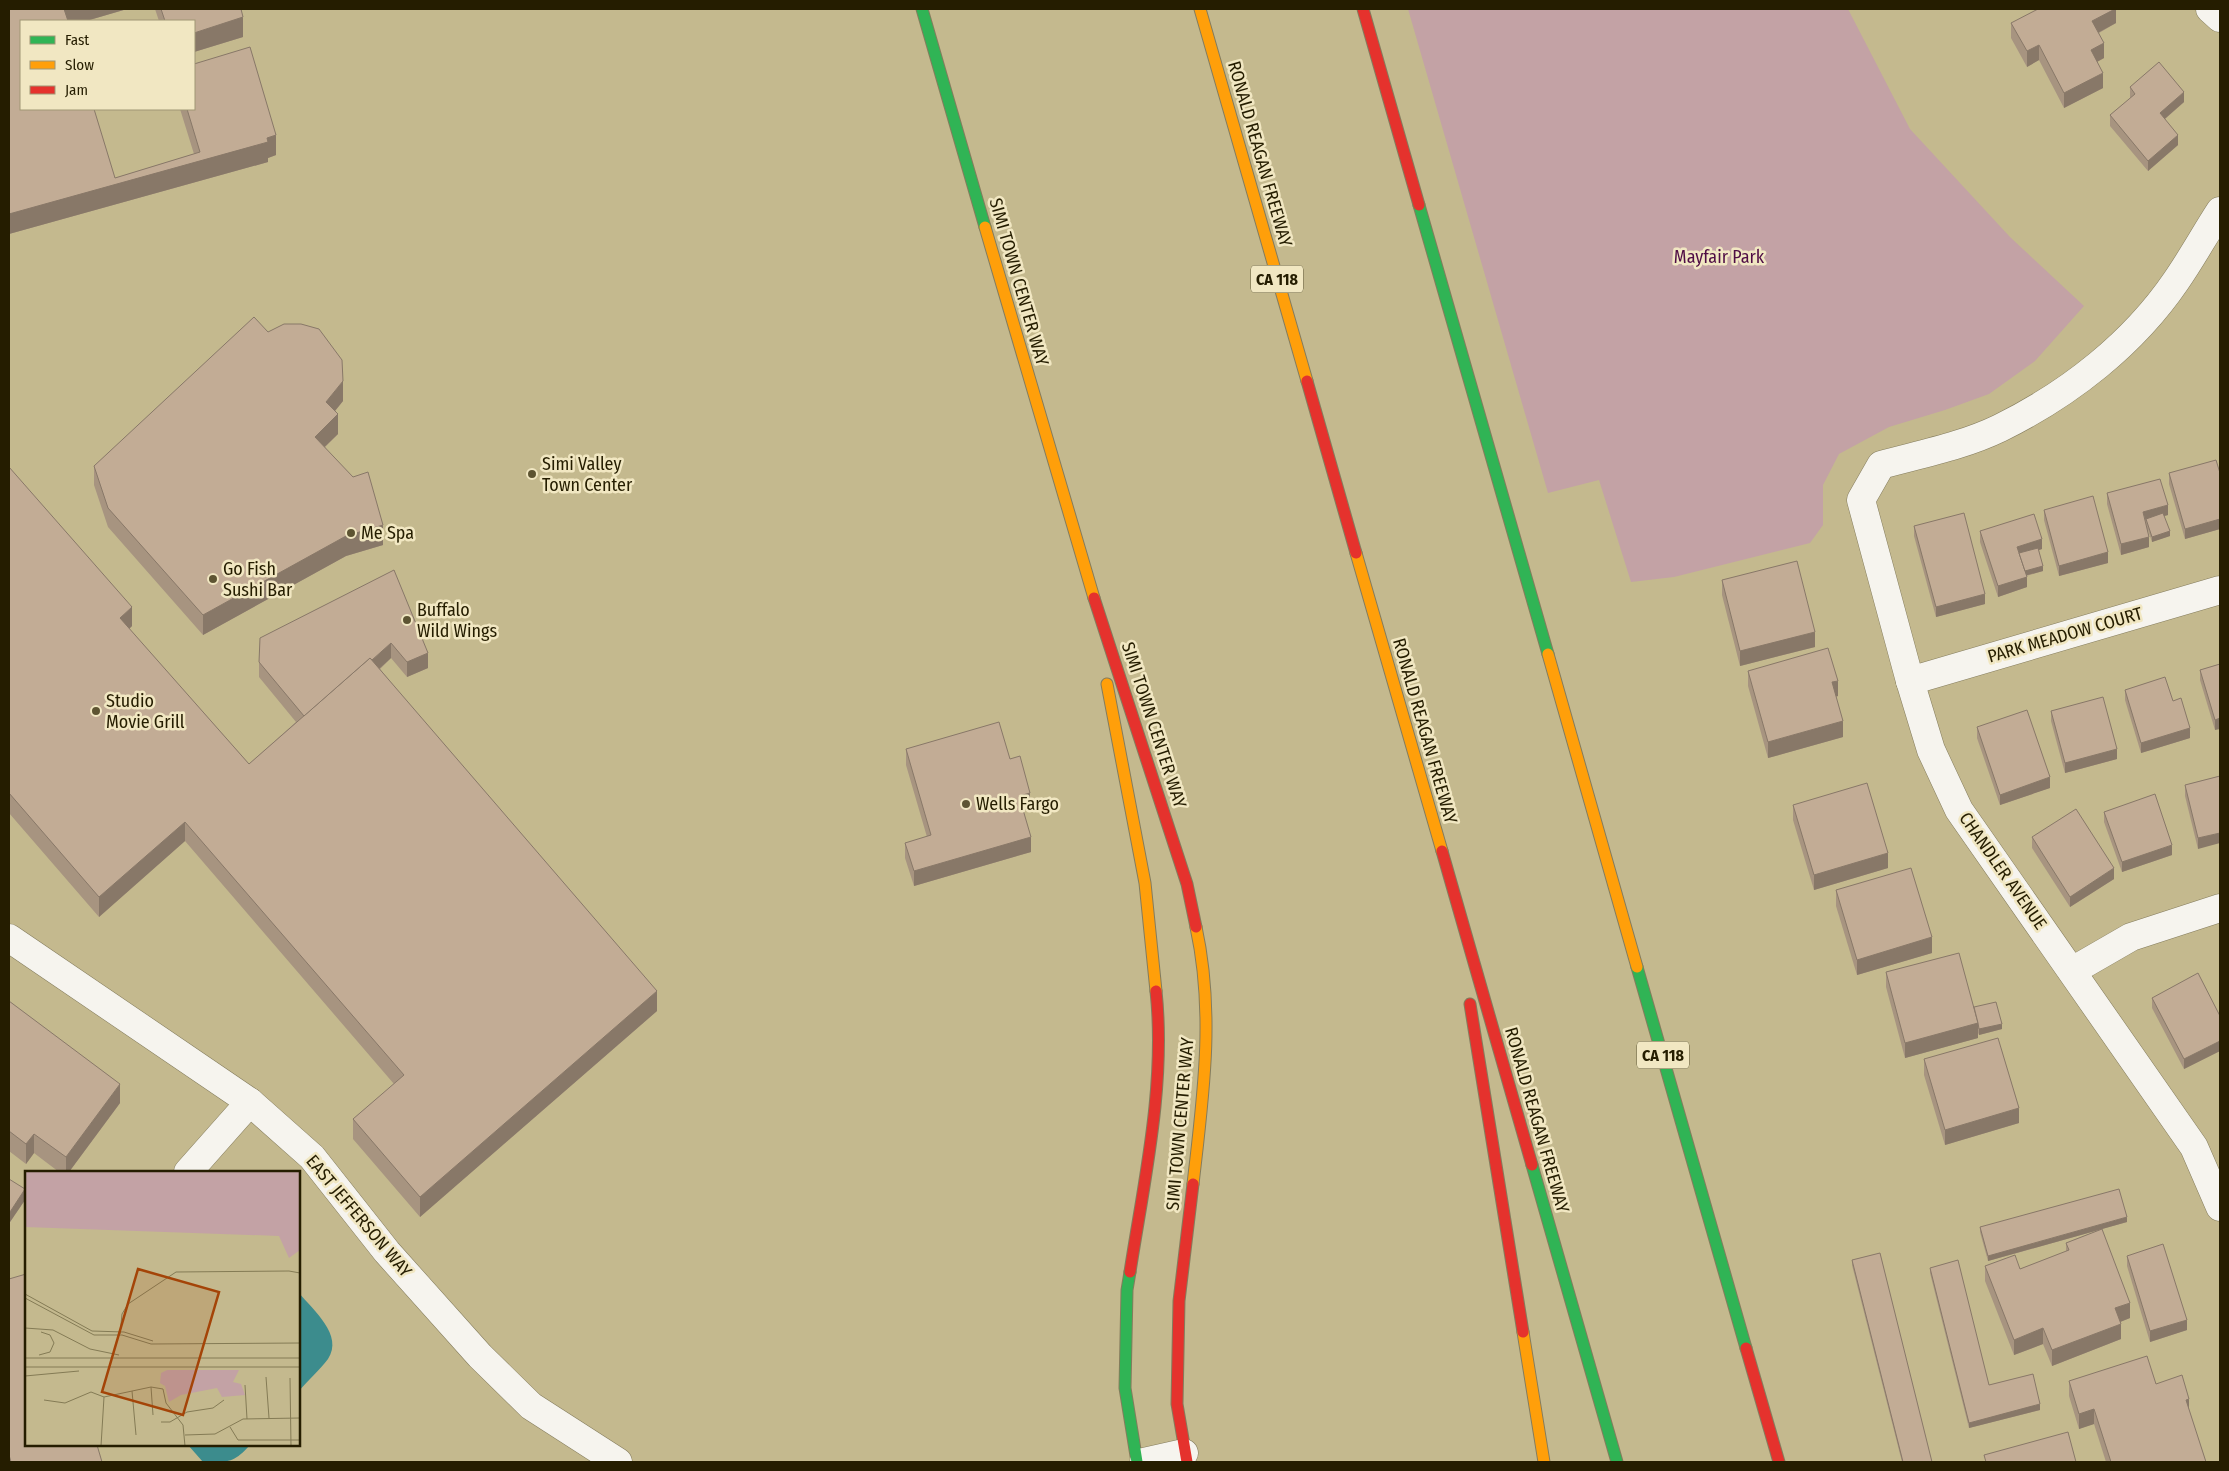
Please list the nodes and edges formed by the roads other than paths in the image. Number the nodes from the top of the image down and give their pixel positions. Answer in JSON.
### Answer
{"nodes":[{"id":1,"x":922,"y":9,"type":"edge"},
{"id":2,"x":1200,"y":9,"type":"edge"},
{"id":3,"x":1363,"y":9,"type":"edge"},
{"id":4,"x":2210,"y":9,"type":"edge"},
{"id":5,"x":2220,"y":18,"type":"edge"},
{"id":6,"x":2220,"y":210,"type":"edge"},
{"id":7,"x":1083,"y":565,"type":"junction"},
{"id":8,"x":2220,"y":590,"type":"edge"},
{"id":9,"x":1910,"y":681,"type":"junction"},
{"id":10,"x":1450,"y":879,"type":"junction"},
{"id":11,"x":2220,"y":908,"type":"edge"},
{"id":12,"x":9,"y":938,"type":"edge"},
{"id":13,"x":2072,"y":971,"type":"junction"},
{"id":14,"x":1465,"y":975,"type":"dead end"},
{"id":15,"x":1468,"y":995,"type":"dead end"},
{"id":16,"x":250,"y":1102,"type":"junction"},
{"id":17,"x":189,"y":1171,"type":"edge"},
{"id":18,"x":2220,"y":1207,"type":"edge"},
{"id":19,"x":1738,"y":1319,"type":"junction"},
{"id":20,"x":1781,"y":1426,"type":"dead end"},
{"id":21,"x":1185,"y":1458,"type":"edge"},
{"id":22,"x":618,"y":1462,"type":"edge"},
{"id":23,"x":1137,"y":1462,"type":"edge"},
{"id":24,"x":1144,"y":1462,"type":"edge"},
{"id":25,"x":1544,"y":1462,"type":"edge"},
{"id":26,"x":1617,"y":1462,"type":"edge"},
{"id":27,"x":1779,"y":1462,"type":"edge"}],
"edges":[{"from":1,"to":7,"type":"main road","name":"SIMI TOWN CENTER WAY"},
{"from":2,"to":10,"type":"main road","name":"RONALD REAGAN FREEWAY","number":"CA 118"},
{"from":3,"to":19,"type":"main road","number":"CA 118"},
{"from":4,"to":5,"type":"street"},
{"from":6,"to":9,"type":"street","name":"CHANDLER AVENUE"},
{"from":7,"to":21,"type":"main road","name":"SIMI TOWN CENTER WAY"},
{"from":7,"to":23,"type":"main road","name":"SIMI TOWN CENTER WAY"},
{"from":8,"to":9,"type":"street","name":"PARK MEADOW COURT"},
{"from":9,"to":13,"type":"street","name":"CHANDLER AVENUE"},
{"from":10,"to":14,"type":"main road"},
{"from":10,"to":26,"type":"main road","name":"RONALD REAGAN FREEWAY","number":"CA 118"},
{"from":11,"to":13,"type":"street"},
{"from":12,"to":16,"type":"street","name":"EAST JEFFERSON WAY"},
{"from":13,"to":18,"type":"street","name":"CHANDLER AVENUE"},
{"from":15,"to":25,"type":"main road"},
{"from":16,"to":17,"type":"street"},
{"from":16,"to":22,"type":"street","name":"EAST JEFFERSON WAY"},
{"from":19,"to":20,"type":"main road"},
{"from":19,"to":27,"type":"main road","number":"CA 118"},
{"from":21,"to":24,"type":"street"}]}
